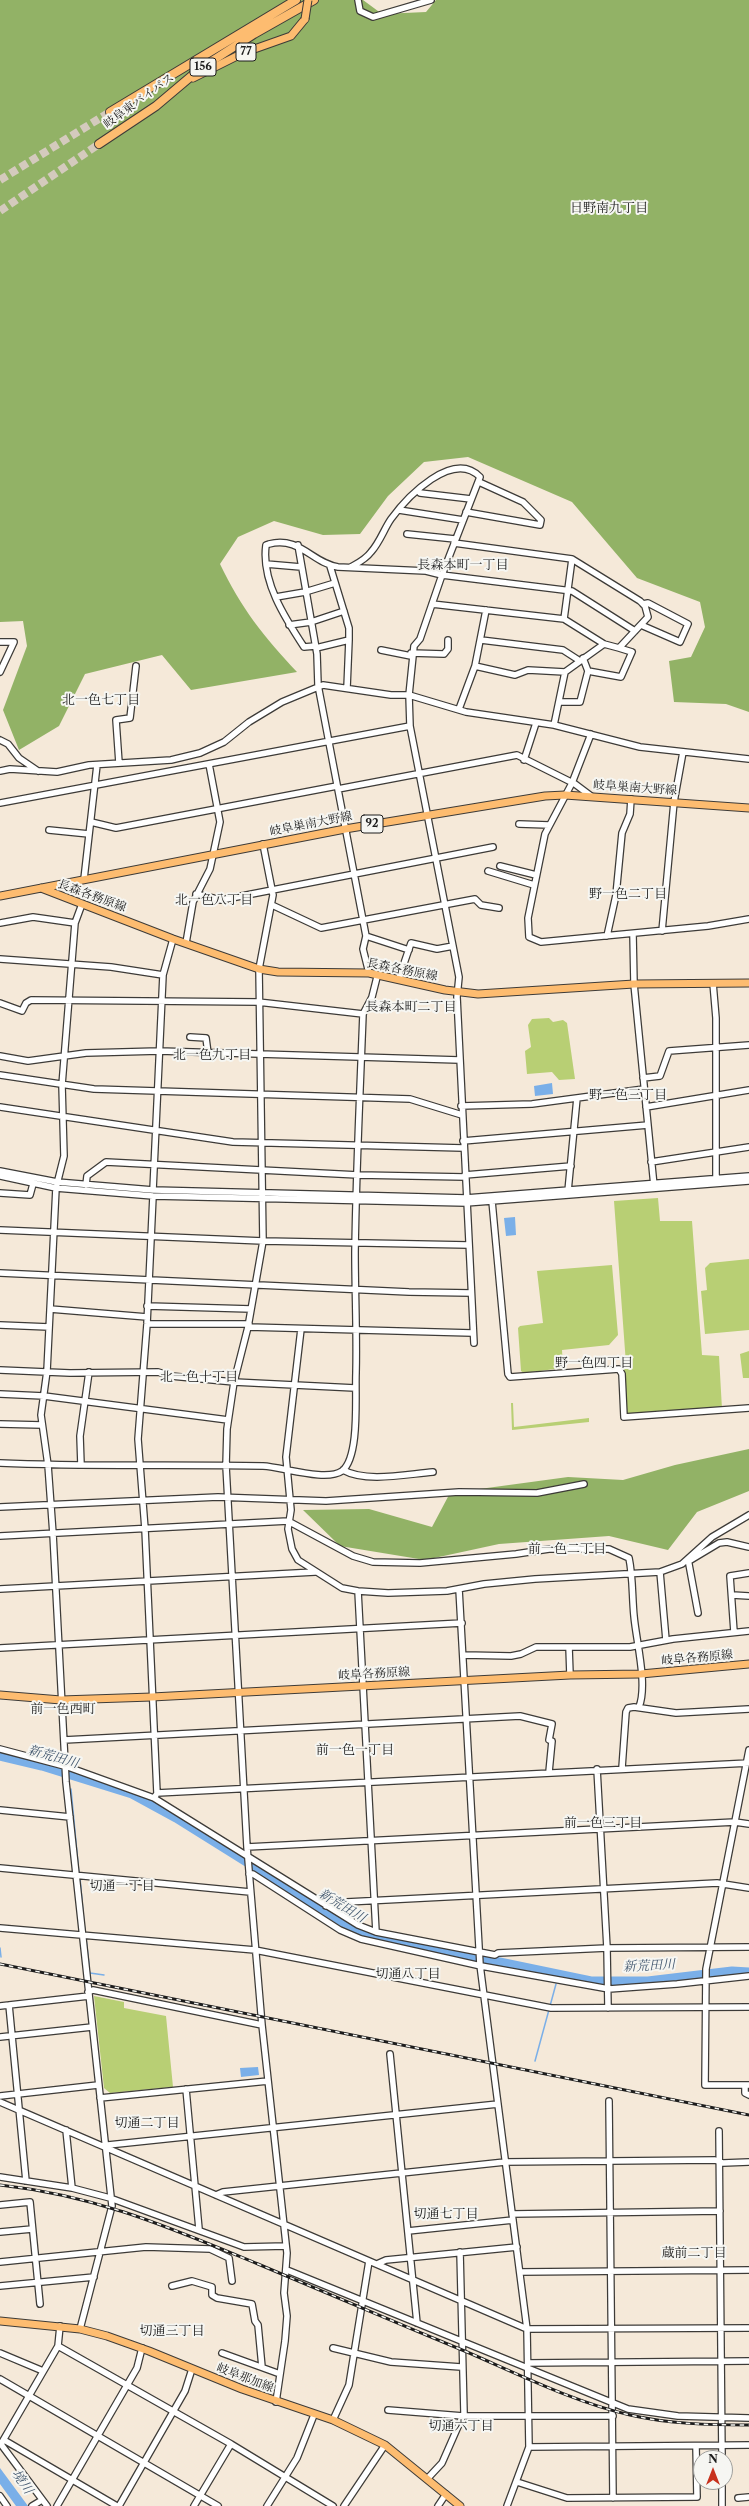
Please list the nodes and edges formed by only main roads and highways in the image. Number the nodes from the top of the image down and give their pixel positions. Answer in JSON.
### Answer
{"nodes":[{"id":1,"x":288,"y":0,"type":"edge"},
{"id":2,"x":296,"y":0,"type":"edge"},
{"id":3,"x":311,"y":0,"type":"edge"},
{"id":4,"x":238,"y":36,"type":"junction"},
{"id":5,"x":183,"y":84,"type":"junction"},
{"id":6,"x":110,"y":112,"type":"tunnel mouth"},
{"id":7,"x":99,"y":144,"type":"tunnel mouth"},
{"id":8,"x":749,"y":808,"type":"edge"},
{"id":9,"x":40,"y":888,"type":"junction"},
{"id":10,"x":0,"y":896,"type":"edge"},
{"id":11,"x":749,"y":982,"type":"edge"},
{"id":12,"x":749,"y":1664,"type":"edge"},
{"id":13,"x":0,"y":1695,"type":"edge"},
{"id":14,"x":0,"y":2321,"type":"edge"},
{"id":15,"x":460,"y":2506,"type":"edge"}],
"edges":[{"from":1,"to":4,"type":"main road","number":"77"},
{"from":2,"to":4,"type":"highway","name":"岐阜東バイパス","number":"156"},
{"from":3,"to":5,"type":"highway","name":"岐阜東バイパス","number":"156"},
{"from":3,"to":5,"type":"main road","number":"77","bridge":true},
{"from":4,"to":6,"type":"highway","name":"岐阜東バイパス","number":"156"},
{"from":5,"to":7,"type":"highway","name":"岐阜東バイパス","number":"156"},
{"from":8,"to":9,"type":"main road","name":"岐阜巣南大野線","number":"92"},
{"from":9,"to":10,"type":"main road","name":"岐阜巣南大野線","number":"92"},
{"from":9,"to":11,"type":"main road","name":"長森各務原線"},
{"from":12,"to":13,"type":"main road","name":"岐阜各務原線"},
{"from":14,"to":15,"type":"main road","name":"岐阜那加線"}]}
